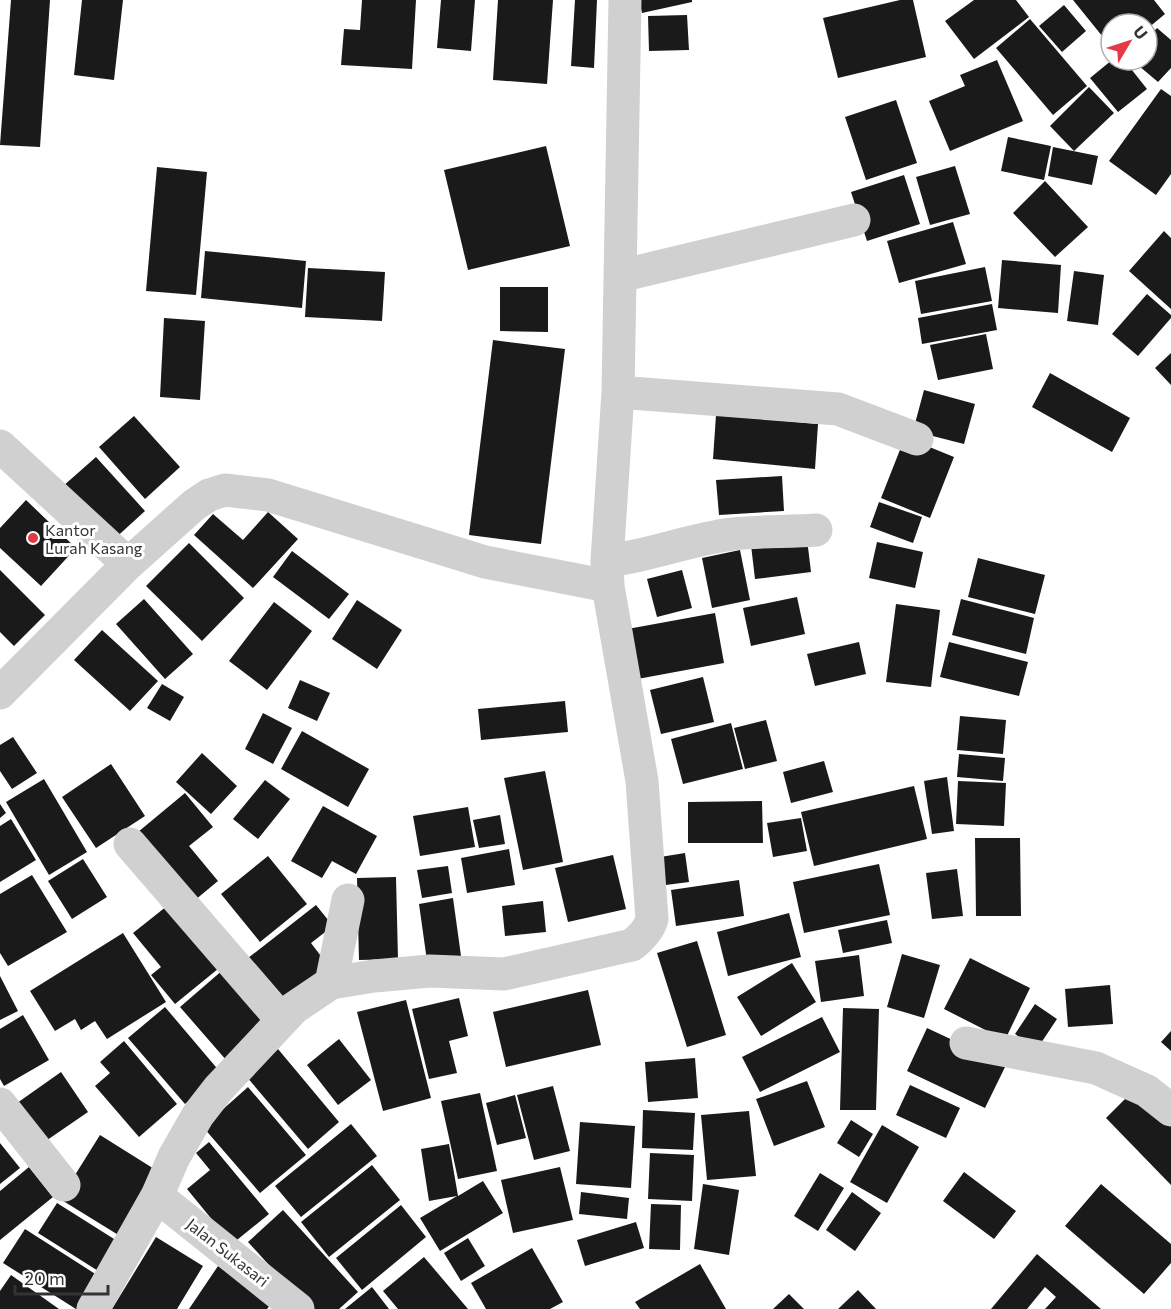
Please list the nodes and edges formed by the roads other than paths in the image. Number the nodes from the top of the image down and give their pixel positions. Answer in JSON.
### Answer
{"nodes":[{"id":1,"x":625,"y":0,"type":"edge"},
{"id":2,"x":854,"y":220,"type":"dead end"},
{"id":3,"x":620,"y":276,"type":"junction"},
{"id":4,"x":618,"y":392,"type":"junction"},
{"id":5,"x":916,"y":439,"type":"dead end"},
{"id":6,"x":0,"y":446,"type":"edge"},
{"id":7,"x":816,"y":530,"type":"dead end"},
{"id":8,"x":128,"y":564,"type":"junction"},
{"id":9,"x":608,"y":573,"type":"junction"},
{"id":10,"x":0,"y":693,"type":"edge"},
{"id":11,"x":130,"y":844,"type":"dead end"},
{"id":12,"x":348,"y":900,"type":"dead end"},
{"id":13,"x":331,"y":983,"type":"junction"},
{"id":14,"x":282,"y":1020,"type":"junction"},
{"id":15,"x":966,"y":1043,"type":"dead end"},
{"id":16,"x":0,"y":1104,"type":"edge"},
{"id":17,"x":1171,"y":1110,"type":"edge"},
{"id":18,"x":64,"y":1185,"type":"dead end"},
{"id":19,"x":157,"y":1196,"type":"junction"},
{"id":20,"x":93,"y":1309,"type":"edge"},
{"id":21,"x":298,"y":1309,"type":"edge"}],
"edges":[{"from":1,"to":3,"type":"street"},
{"from":2,"to":3,"type":"street"},
{"from":3,"to":4,"type":"street"},
{"from":4,"to":5,"type":"street"},
{"from":4,"to":9,"type":"street"},
{"from":6,"to":8,"type":"street"},
{"from":7,"to":9,"type":"street"},
{"from":8,"to":9,"type":"street"},
{"from":8,"to":10,"type":"street"},
{"from":9,"to":13,"type":"street"},
{"from":11,"to":14,"type":"street"},
{"from":12,"to":13,"type":"street"},
{"from":13,"to":14,"type":"street"},
{"from":14,"to":19,"type":"street"},
{"from":15,"to":17,"type":"street"},
{"from":16,"to":18,"type":"street"},
{"from":19,"to":20,"type":"street"},
{"from":19,"to":21,"type":"street","name":"Jalan Sukasari"}]}
